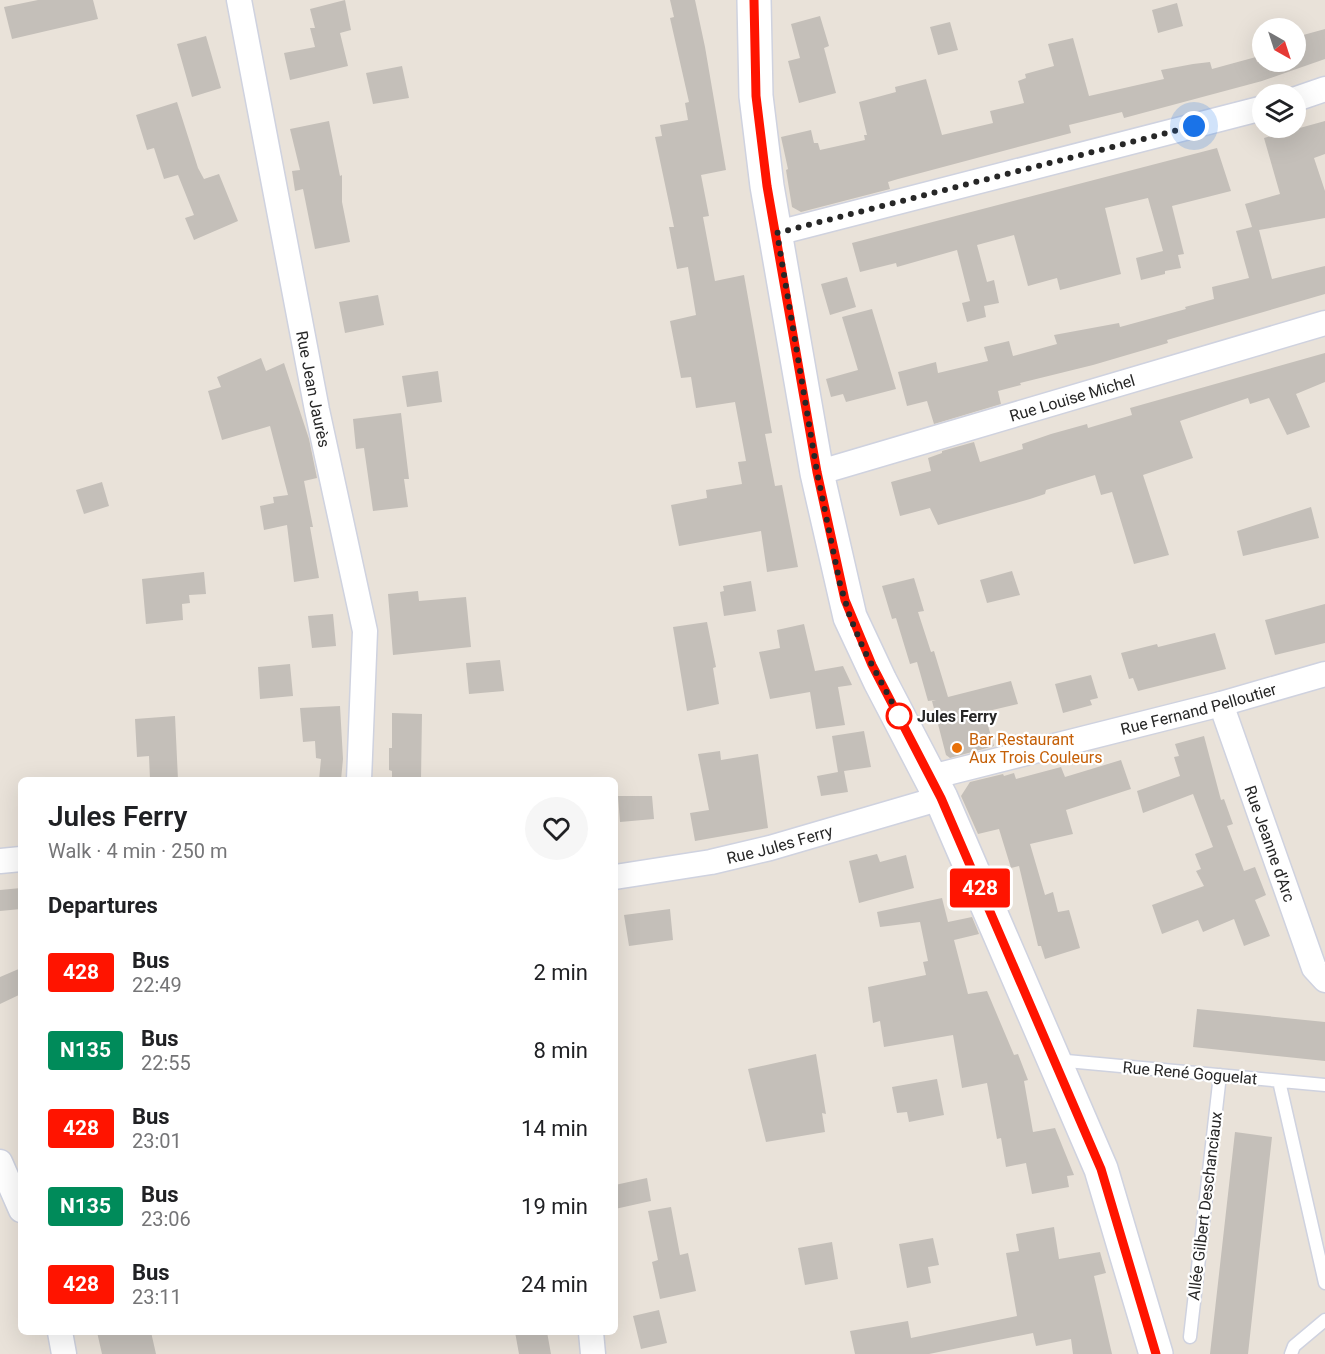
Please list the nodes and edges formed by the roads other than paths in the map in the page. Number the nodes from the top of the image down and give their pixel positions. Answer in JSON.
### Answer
{"nodes":[{"id":1,"x":239,"y":0,"type":"edge"},
{"id":2,"x":754,"y":0,"type":"edge"},
{"id":3,"x":1325,"y":89,"type":"edge"},
{"id":4,"x":1306,"y":96,"type":"edge"},
{"id":5,"x":1252,"y":111,"type":"edge"},
{"id":6,"x":777,"y":233,"type":"junction"},
{"id":7,"x":1325,"y":323,"type":"edge"},
{"id":8,"x":817,"y":472,"type":"junction"},
{"id":9,"x":1325,"y":674,"type":"edge"},
{"id":10,"x":1221,"y":704,"type":"junction"},
{"id":11,"x":359,"y":777,"type":"edge"},
{"id":12,"x":936,"y":788,"type":"junction"},
{"id":13,"x":18,"y":859,"type":"edge"},
{"id":14,"x":0,"y":861,"type":"edge"},
{"id":15,"x":618,"y":876,"type":"edge"},
{"id":16,"x":1325,"y":980,"type":"edge"},
{"id":17,"x":1055,"y":1060,"type":"junction"},
{"id":18,"x":1220,"y":1076,"type":"junction"},
{"id":19,"x":1279,"y":1081,"type":"junction"},
{"id":20,"x":1325,"y":1085,"type":"edge"},
{"id":21,"x":0,"y":1162,"type":"edge"},
{"id":22,"x":18,"y":1203,"type":"edge"},
{"id":23,"x":1325,"y":1283,"type":"edge"},
{"id":24,"x":1325,"y":1320,"type":"edge"},
{"id":25,"x":61,"y":1335,"type":"edge"},
{"id":26,"x":591,"y":1335,"type":"edge"},
{"id":27,"x":1190,"y":1337,"type":"dead end"},
{"id":28,"x":64,"y":1354,"type":"edge"},
{"id":29,"x":593,"y":1354,"type":"edge"},
{"id":30,"x":1156,"y":1354,"type":"edge"},
{"id":31,"x":1291,"y":1354,"type":"edge"}],
"edges":[{"from":1,"to":11,"type":"street","name":"Rue Jean Jaurès"},
{"from":2,"to":6,"type":"street"},
{"from":3,"to":4,"type":"street"},
{"from":5,"to":6,"type":"street"},
{"from":6,"to":8,"type":"street"},
{"from":7,"to":8,"type":"street","name":"Rue Louise Michel"},
{"from":8,"to":12,"type":"street"},
{"from":9,"to":10,"type":"street","name":"Rue Fernand Pelloutier"},
{"from":10,"to":12,"type":"street","name":"Rue Fernand Pelloutier"},
{"from":10,"to":16,"type":"street","name":"Rue Jeanne d'Arc"},
{"from":12,"to":15,"type":"street","name":"Rue Jules Ferry"},
{"from":12,"to":17,"type":"street"},
{"from":13,"to":14,"type":"street"},
{"from":17,"to":18,"type":"lane","name":"Rue René Goguelat"},
{"from":17,"to":30,"type":"street"},
{"from":18,"to":19,"type":"lane","name":"Rue René Goguelat"},
{"from":18,"to":27,"type":"lane","name":"Allée Gilbert Deschanciaux"},
{"from":19,"to":20,"type":"lane","name":"Rue René Goguelat"},
{"from":19,"to":23,"type":"lane"},
{"from":21,"to":22,"type":"street"},
{"from":24,"to":31,"type":"lane"},
{"from":25,"to":28,"type":"street"},
{"from":26,"to":29,"type":"street"}]}
